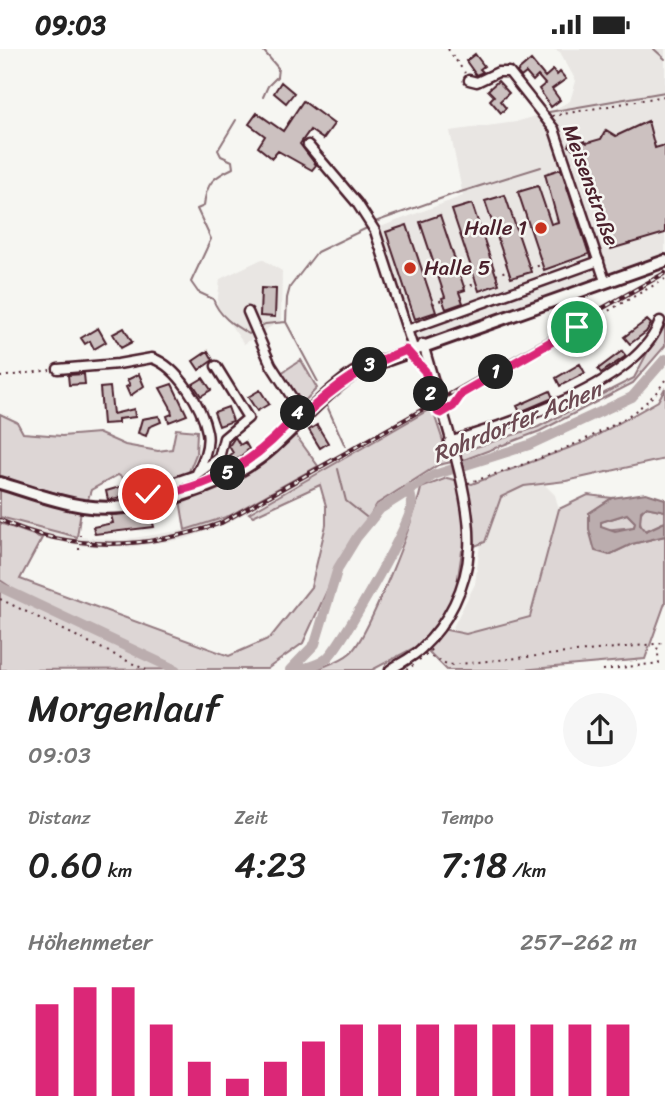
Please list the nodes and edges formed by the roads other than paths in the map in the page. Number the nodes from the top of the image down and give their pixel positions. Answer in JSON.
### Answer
{"nodes":[{"id":1,"x":470,"y":80,"type":"road end"},
{"id":2,"x":307,"y":145,"type":"dead end"},
{"id":3,"x":600,"y":261,"type":"junction"},
{"id":4,"x":665,"y":261,"type":"edge"},
{"id":5,"x":605,"y":281,"type":"junction"},
{"id":6,"x":248,"y":312,"type":"dead end"},
{"id":7,"x":660,"y":321,"type":"dead end"},
{"id":8,"x":407,"y":330,"type":"junction"},
{"id":9,"x":414,"y":348,"type":"junction"},
{"id":10,"x":216,"y":366,"type":"dead end"},
{"id":11,"x":58,"y":369,"type":"road end"},
{"id":12,"x":304,"y":416,"type":"junction"},
{"id":13,"x":451,"y":447,"type":"junction"},
{"id":14,"x":196,"y":475,"type":"junction"},
{"id":15,"x":0,"y":483,"type":"edge"},
{"id":16,"x":140,"y":503,"type":"junction"},
{"id":17,"x":390,"y":670,"type":"edge"}],
"edges":[{"from":1,"to":3,"type":"street","name":"Meisenstraße"},
{"from":2,"to":8,"type":"street"},
{"from":3,"to":5,"type":"street","name":"Meisenstraße"},
{"from":3,"to":8,"type":"street"},
{"from":4,"to":5,"type":"main road"},
{"from":5,"to":9,"type":"main road"},
{"from":6,"to":12,"type":"street"},
{"from":7,"to":13,"type":"street"},
{"from":8,"to":9,"type":"street"},
{"from":9,"to":12,"type":"main road"},
{"from":9,"to":13,"type":"street"},
{"from":10,"to":14,"type":"street"},
{"from":11,"to":14,"type":"street"},
{"from":12,"to":16,"type":"main road"},
{"from":13,"to":17,"type":"street"},
{"from":14,"to":16,"type":"street"},
{"from":15,"to":16,"type":"main road"}]}
